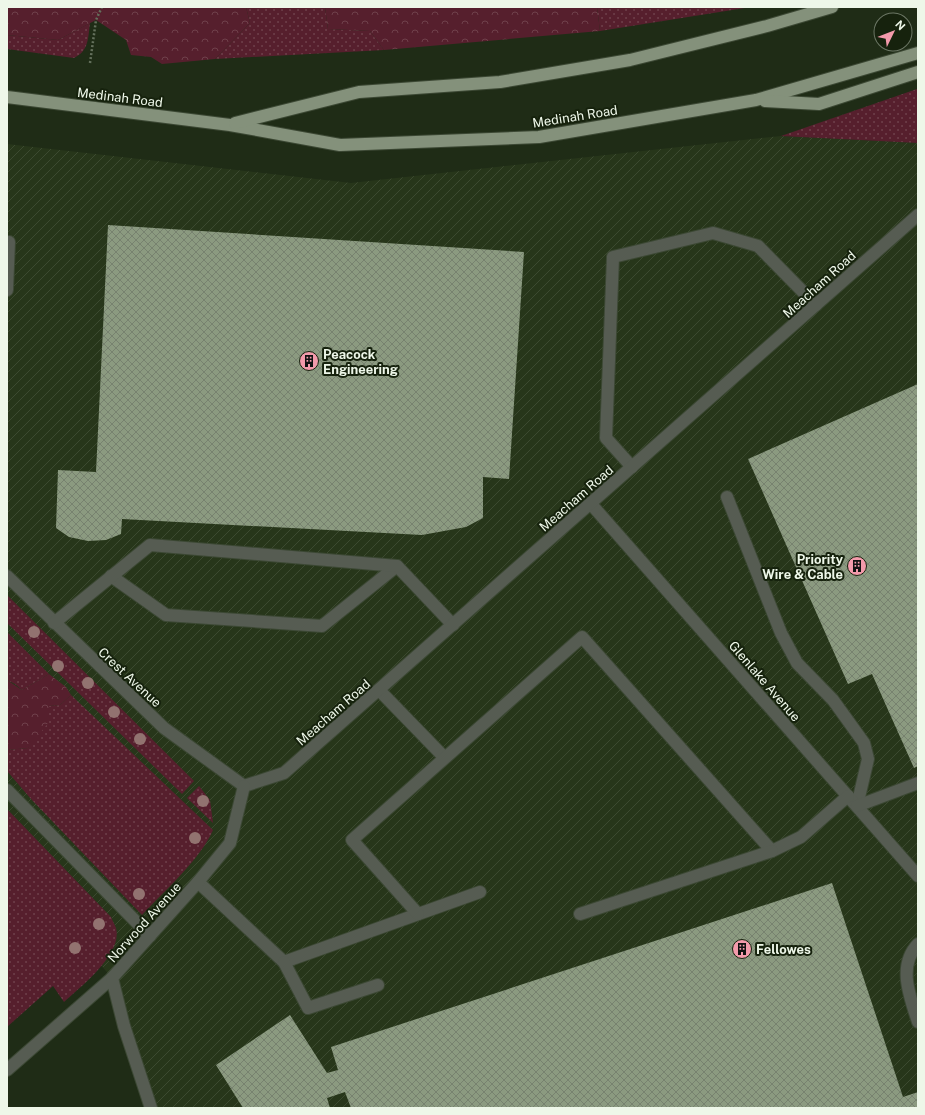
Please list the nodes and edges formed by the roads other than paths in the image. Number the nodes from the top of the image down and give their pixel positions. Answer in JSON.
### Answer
{"nodes":[{"id":1,"x":832,"y":7,"type":"edge"},
{"id":2,"x":918,"y":53,"type":"edge"},
{"id":3,"x":918,"y":72,"type":"edge"},
{"id":4,"x":7,"y":97,"type":"edge"},
{"id":5,"x":756,"y":100,"type":"junction"},
{"id":6,"x":230,"y":124,"type":"junction"},
{"id":7,"x":918,"y":215,"type":"edge"},
{"id":8,"x":9,"y":242,"type":"dead end"},
{"id":9,"x":7,"y":290,"type":"edge"},
{"id":10,"x":816,"y":305,"type":"junction"},
{"id":11,"x":632,"y":468,"type":"junction"},
{"id":12,"x":727,"y":497,"type":"dead end"},
{"id":13,"x":591,"y":504,"type":"junction"},
{"id":14,"x":397,"y":566,"type":"junction"},
{"id":15,"x":7,"y":576,"type":"edge"},
{"id":16,"x":112,"y":576,"type":"junction"},
{"id":17,"x":54,"y":623,"type":"junction"},
{"id":18,"x":453,"y":625,"type":"junction"},
{"id":19,"x":380,"y":690,"type":"junction"},
{"id":20,"x":444,"y":757,"type":"junction"},
{"id":21,"x":918,"y":783,"type":"edge"},
{"id":22,"x":244,"y":786,"type":"junction"},
{"id":23,"x":7,"y":790,"type":"edge"},
{"id":24,"x":848,"y":796,"type":"junction"},
{"id":25,"x":857,"y":806,"type":"junction"},
{"id":26,"x":772,"y":851,"type":"junction"},
{"id":27,"x":918,"y":876,"type":"edge"},
{"id":28,"x":198,"y":882,"type":"junction"},
{"id":29,"x":480,"y":892,"type":"dead end"},
{"id":30,"x":418,"y":914,"type":"junction"},
{"id":31,"x":580,"y":914,"type":"dead end"},
{"id":32,"x":150,"y":936,"type":"junction"},
{"id":33,"x":918,"y":944,"type":"edge"},
{"id":34,"x":284,"y":962,"type":"junction"},
{"id":35,"x":112,"y":978,"type":"junction"},
{"id":36,"x":378,"y":985,"type":"dead end"},
{"id":37,"x":918,"y":1022,"type":"edge"},
{"id":38,"x":7,"y":1070,"type":"edge"},
{"id":39,"x":152,"y":1108,"type":"edge"}],
"edges":[{"from":1,"to":6,"type":"main road","name":"Medinah Road"},
{"from":2,"to":5,"type":"main road","name":"Medinah Road"},
{"from":3,"to":5,"type":"main road"},
{"from":4,"to":6,"type":"main road","name":"Medinah Road"},
{"from":5,"to":6,"type":"main road","name":"Medinah Road"},
{"from":7,"to":10,"type":"street","name":"Meacham Road"},
{"from":8,"to":9,"type":"street"},
{"from":10,"to":11,"type":"street","name":"Meacham Road"},
{"from":10,"to":11,"type":"street"},
{"from":11,"to":13,"type":"street","name":"Meacham Road"},
{"from":12,"to":25,"type":"street"},
{"from":13,"to":18,"type":"street","name":"Meacham Road"},
{"from":13,"to":24,"type":"street","name":"Glenlake Avenue"},
{"from":14,"to":16,"type":"street"},
{"from":14,"to":16,"type":"street"},
{"from":14,"to":18,"type":"street"},
{"from":15,"to":17,"type":"street","name":"Crest Avenue"},
{"from":16,"to":17,"type":"street"},
{"from":17,"to":22,"type":"street","name":"Crest Avenue"},
{"from":18,"to":19,"type":"street","name":"Meacham Road"},
{"from":19,"to":20,"type":"street"},
{"from":19,"to":22,"type":"street","name":"Meacham Road"},
{"from":20,"to":26,"type":"street"},
{"from":20,"to":30,"type":"street"},
{"from":21,"to":25,"type":"street"},
{"from":22,"to":28,"type":"street","name":"Norwood Avenue"},
{"from":23,"to":32,"type":"street"},
{"from":24,"to":25,"type":"street","name":"Glenlake Avenue"},
{"from":24,"to":26,"type":"street"},
{"from":25,"to":27,"type":"street","name":"Glenlake Avenue"},
{"from":26,"to":31,"type":"street"},
{"from":28,"to":32,"type":"street","name":"Norwood Avenue"},
{"from":28,"to":34,"type":"street"},
{"from":29,"to":30,"type":"street"},
{"from":30,"to":34,"type":"street"},
{"from":32,"to":35,"type":"street","name":"Norwood Avenue"},
{"from":33,"to":37,"type":"street"},
{"from":34,"to":36,"type":"street"},
{"from":35,"to":38,"type":"street"},
{"from":35,"to":39,"type":"street","name":"Norwood Avenue"}]}
